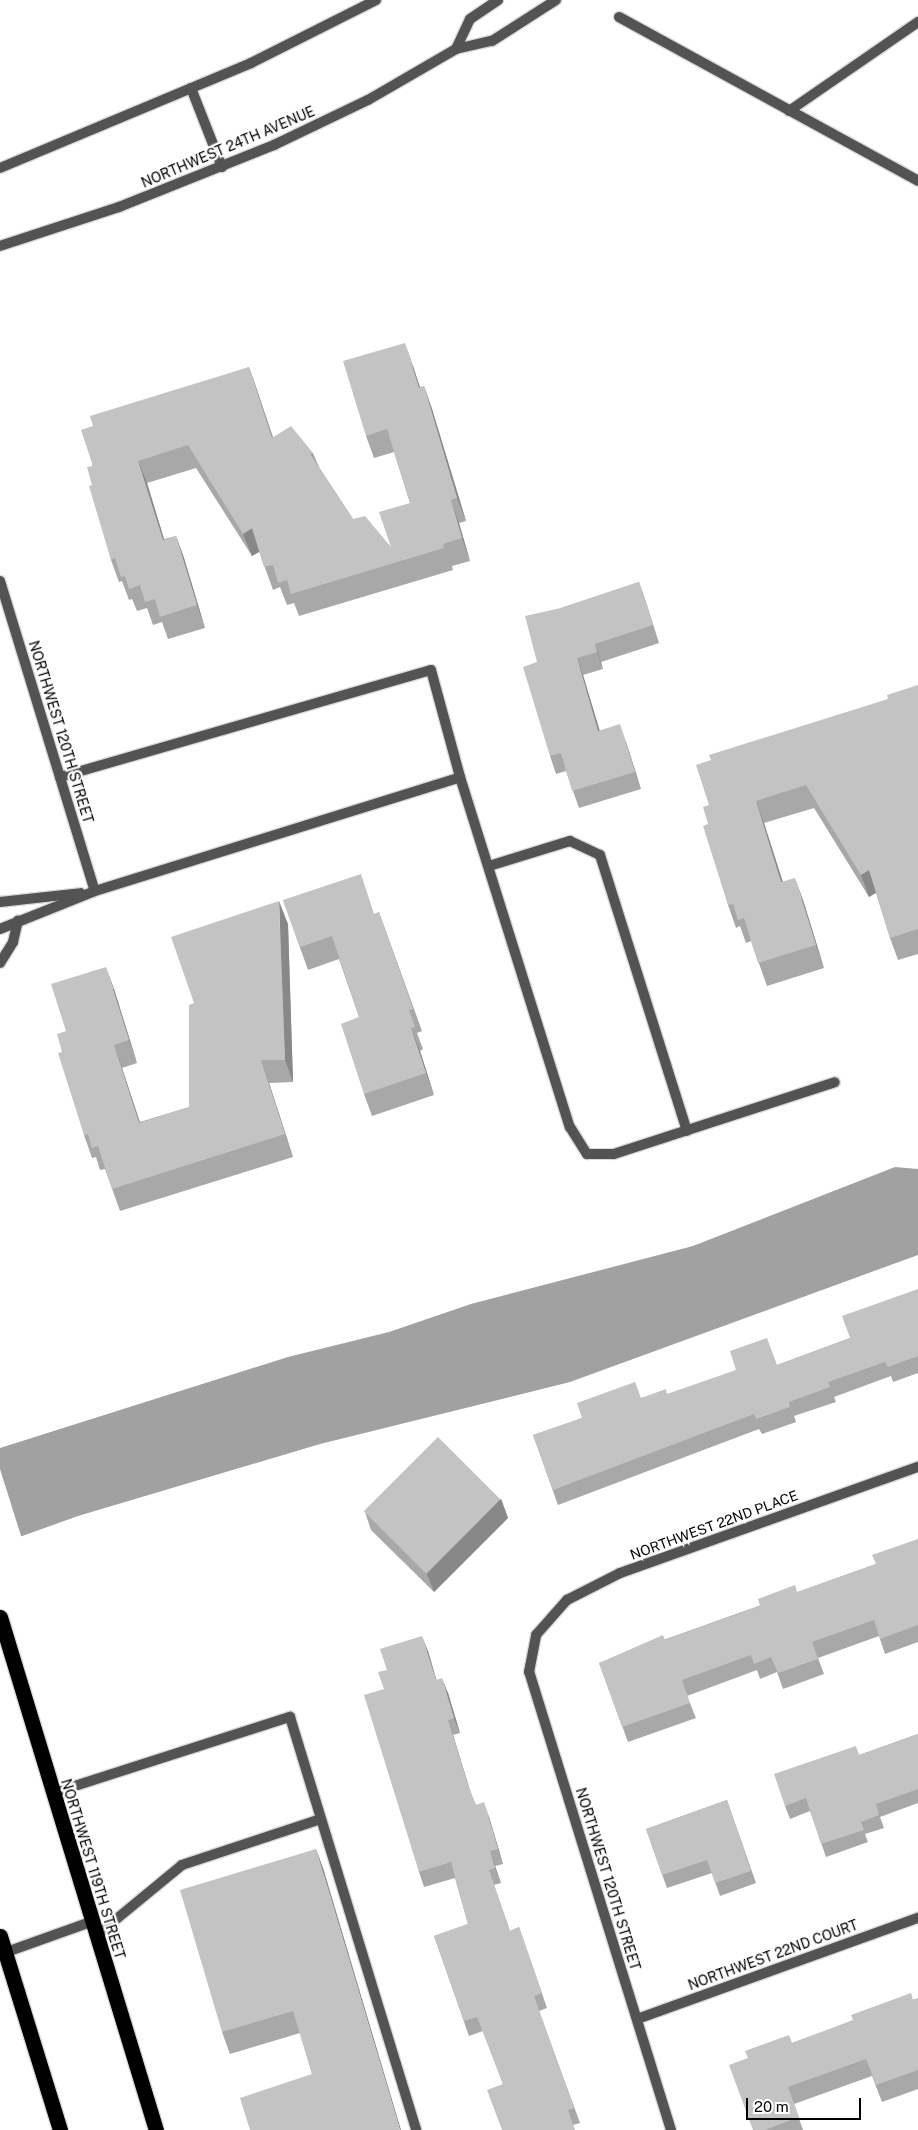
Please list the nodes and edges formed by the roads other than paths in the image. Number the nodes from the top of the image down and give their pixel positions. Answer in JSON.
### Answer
{"nodes":[{"id":1,"x":376,"y":0,"type":"edge"},
{"id":2,"x":498,"y":0,"type":"edge"},
{"id":3,"x":556,"y":0,"type":"edge"},
{"id":4,"x":619,"y":17,"type":"dead end"},
{"id":5,"x":918,"y":22,"type":"edge"},
{"id":6,"x":456,"y":50,"type":"junction"},
{"id":7,"x":191,"y":88,"type":"junction"},
{"id":8,"x":789,"y":111,"type":"junction"},
{"id":9,"x":222,"y":167,"type":"junction"},
{"id":10,"x":0,"y":168,"type":"edge"},
{"id":11,"x":918,"y":181,"type":"edge"},
{"id":12,"x":0,"y":246,"type":"edge"},
{"id":13,"x":0,"y":581,"type":"edge"},
{"id":14,"x":60,"y":777,"type":"junction"},
{"id":15,"x":460,"y":777,"type":"junction"},
{"id":16,"x":488,"y":866,"type":"junction"},
{"id":17,"x":95,"y":892,"type":"junction"},
{"id":18,"x":0,"y":902,"type":"edge"},
{"id":19,"x":18,"y":921,"type":"junction"},
{"id":20,"x":0,"y":929,"type":"edge"},
{"id":21,"x":0,"y":962,"type":"edge"},
{"id":22,"x":835,"y":1082,"type":"dead end"},
{"id":23,"x":688,"y":1131,"type":"junction"},
{"id":24,"x":918,"y":1467,"type":"edge"},
{"id":25,"x":0,"y":1617,"type":"edge"},
{"id":26,"x":536,"y":1635,"type":"joint"},
{"id":27,"x":53,"y":1793,"type":"junction"},
{"id":28,"x":321,"y":1819,"type":"junction"},
{"id":29,"x":918,"y":1918,"type":"edge"},
{"id":30,"x":95,"y":1928,"type":"junction"},
{"id":31,"x":0,"y":1936,"type":"edge"},
{"id":32,"x":2,"y":1954,"type":"edge"},
{"id":33,"x":637,"y":2019,"type":"junction"},
{"id":34,"x":60,"y":2130,"type":"edge"},
{"id":35,"x":156,"y":2130,"type":"edge"},
{"id":36,"x":416,"y":2130,"type":"edge"},
{"id":37,"x":670,"y":2130,"type":"edge"}],
"edges":[{"from":1,"to":7,"type":"street"},
{"from":2,"to":6,"type":"street"},
{"from":3,"to":6,"type":"street","name":"NORTHWEST 24TH AVENUE"},
{"from":4,"to":8,"type":"street"},
{"from":5,"to":8,"type":"street"},
{"from":6,"to":9,"type":"street","name":"NORTHWEST 24TH AVENUE"},
{"from":7,"to":9,"type":"street"},
{"from":7,"to":10,"type":"street"},
{"from":8,"to":11,"type":"street"},
{"from":9,"to":12,"type":"street","name":"NORTHWEST 24TH AVENUE"},
{"from":13,"to":14,"type":"street","name":"NORTHWEST 120TH STREET"},
{"from":14,"to":15,"type":"street"},
{"from":14,"to":17,"type":"street","name":"NORTHWEST 120TH STREET"},
{"from":15,"to":16,"type":"street"},
{"from":15,"to":17,"type":"street"},
{"from":16,"to":23,"type":"street"},
{"from":16,"to":23,"type":"street"},
{"from":17,"to":18,"type":"street"},
{"from":17,"to":19,"type":"street"},
{"from":19,"to":20,"type":"street"},
{"from":19,"to":21,"type":"street"},
{"from":22,"to":23,"type":"street"},
{"from":24,"to":26,"type":"street","name":"NORTHWEST 22ND PLACE"},
{"from":25,"to":27,"type":"highway","name":"NORTHWEST 119TH STREET"},
{"from":26,"to":33,"type":"street","name":"NORTHWEST 120TH STREET"},
{"from":27,"to":28,"type":"street"},
{"from":27,"to":30,"type":"highway","name":"NORTHWEST 119TH STREET"},
{"from":28,"to":30,"type":"street"},
{"from":28,"to":36,"type":"street"},
{"from":29,"to":33,"type":"street","name":"NORTHWEST 22ND COURT"},
{"from":30,"to":32,"type":"street"},
{"from":30,"to":35,"type":"highway","name":"NORTHWEST 119TH STREET"},
{"from":31,"to":32,"type":"highway"},
{"from":32,"to":34,"type":"highway"},
{"from":33,"to":37,"type":"street","name":"NORTHWEST 120TH STREET"}]}
